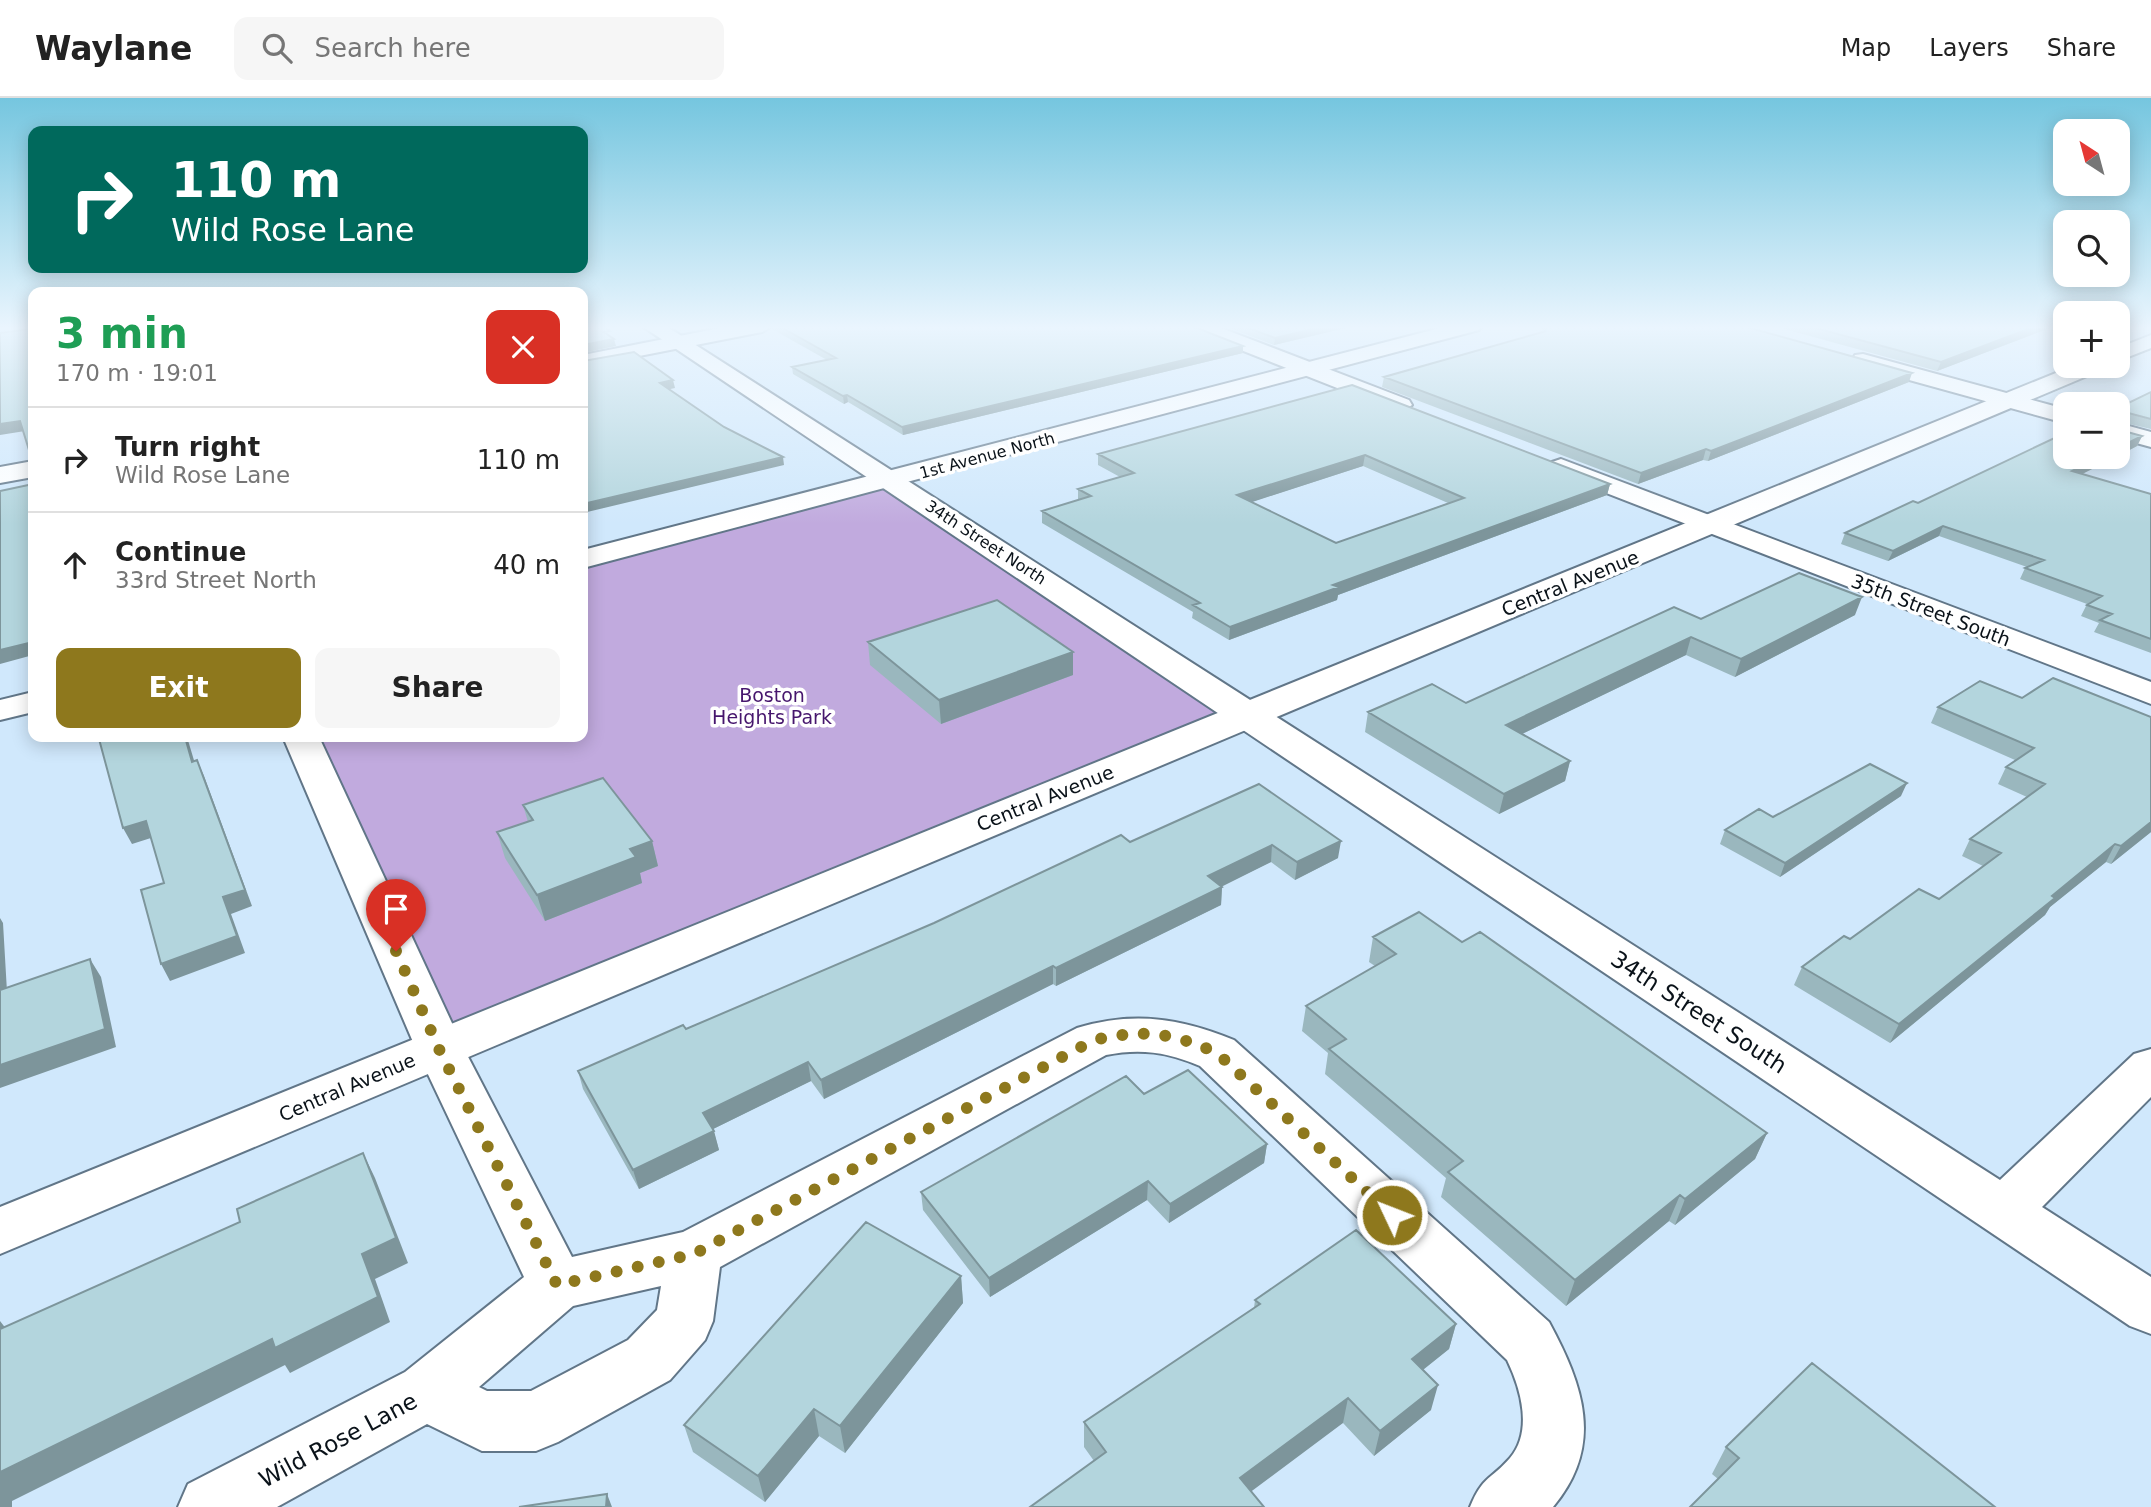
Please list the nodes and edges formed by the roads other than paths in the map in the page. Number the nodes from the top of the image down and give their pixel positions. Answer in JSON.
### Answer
{"nodes":[{"id":1,"x":753,"y":392,"type":"edge"},
{"id":2,"x":1223,"y":392,"type":"edge"},
{"id":3,"x":1366,"y":392,"type":"edge"},
{"id":4,"x":1978,"y":392,"type":"edge"},
{"id":5,"x":2028,"y":392,"type":"edge"},
{"id":6,"x":2008,"y":400,"type":"junction"},
{"id":7,"x":1420,"y":413,"type":"edge"},
{"id":8,"x":2053,"y":413,"type":"edge"},
{"id":9,"x":2130,"y":434,"type":"edge"},
{"id":10,"x":2151,"y":440,"type":"edge"},
{"id":11,"x":1534,"y":456,"type":"edge"},
{"id":12,"x":28,"y":470,"type":"edge"},
{"id":13,"x":0,"y":475,"type":"edge"},
{"id":14,"x":891,"y":480,"type":"junction"},
{"id":15,"x":1711,"y":525,"type":"junction"},
{"id":16,"x":588,"y":558,"type":"edge"},
{"id":17,"x":2151,"y":694,"type":"edge"},
{"id":18,"x":28,"y":703,"type":"edge"},
{"id":19,"x":0,"y":710,"type":"edge"},
{"id":20,"x":1248,"y":714,"type":"junction"},
{"id":21,"x":303,"y":742,"type":"edge"},
{"id":22,"x":439,"y":1049,"type":"junction"},
{"id":23,"x":2151,"y":1067,"type":"edge"},
{"id":24,"x":2003,"y":1211,"type":"junction"},
{"id":25,"x":0,"y":1231,"type":"edge"},
{"id":26,"x":694,"y":1254,"type":"junction"},
{"id":27,"x":557,"y":1285,"type":"junction"},
{"id":28,"x":2151,"y":1308,"type":"edge"},
{"id":29,"x":427,"y":1392,"type":"junction"},
{"id":30,"x":211,"y":1507,"type":"edge"},
{"id":31,"x":1503,"y":1507,"type":"edge"}],
"edges":[{"from":1,"to":14,"type":"street","name":"34th Street North"},
{"from":2,"to":14,"type":"street","name":"1st Avenue North"},
{"from":3,"to":7,"type":"street"},
{"from":4,"to":6,"type":"street"},
{"from":5,"to":6,"type":"street","name":"Central Avenue"},
{"from":6,"to":8,"type":"street"},
{"from":6,"to":15,"type":"street","name":"Central Avenue"},
{"from":9,"to":10,"type":"street"},
{"from":11,"to":15,"type":"street","name":"35th Street South"},
{"from":12,"to":13,"type":"street"},
{"from":14,"to":16,"type":"street","name":"1st Avenue North"},
{"from":14,"to":20,"type":"street","name":"34th Street North"},
{"from":15,"to":17,"type":"street","name":"35th Street South"},
{"from":15,"to":20,"type":"street","name":"Central Avenue"},
{"from":18,"to":19,"type":"street"},
{"from":20,"to":22,"type":"street","name":"Central Avenue"},
{"from":20,"to":24,"type":"street","name":"34th Street South"},
{"from":21,"to":22,"type":"street"},
{"from":22,"to":25,"type":"street","name":"Central Avenue"},
{"from":22,"to":27,"type":"street"},
{"from":23,"to":24,"type":"street"},
{"from":24,"to":28,"type":"street","name":"34th Street South"},
{"from":26,"to":27,"type":"street","name":"Wild Rose Lane"},
{"from":26,"to":29,"type":"street","name":"Wild Rose Lane"},
{"from":26,"to":31,"type":"street","name":"Wild Rose Lane"},
{"from":27,"to":29,"type":"street","name":"Wild Rose Lane"},
{"from":29,"to":30,"type":"street","name":"Wild Rose Lane"}]}
